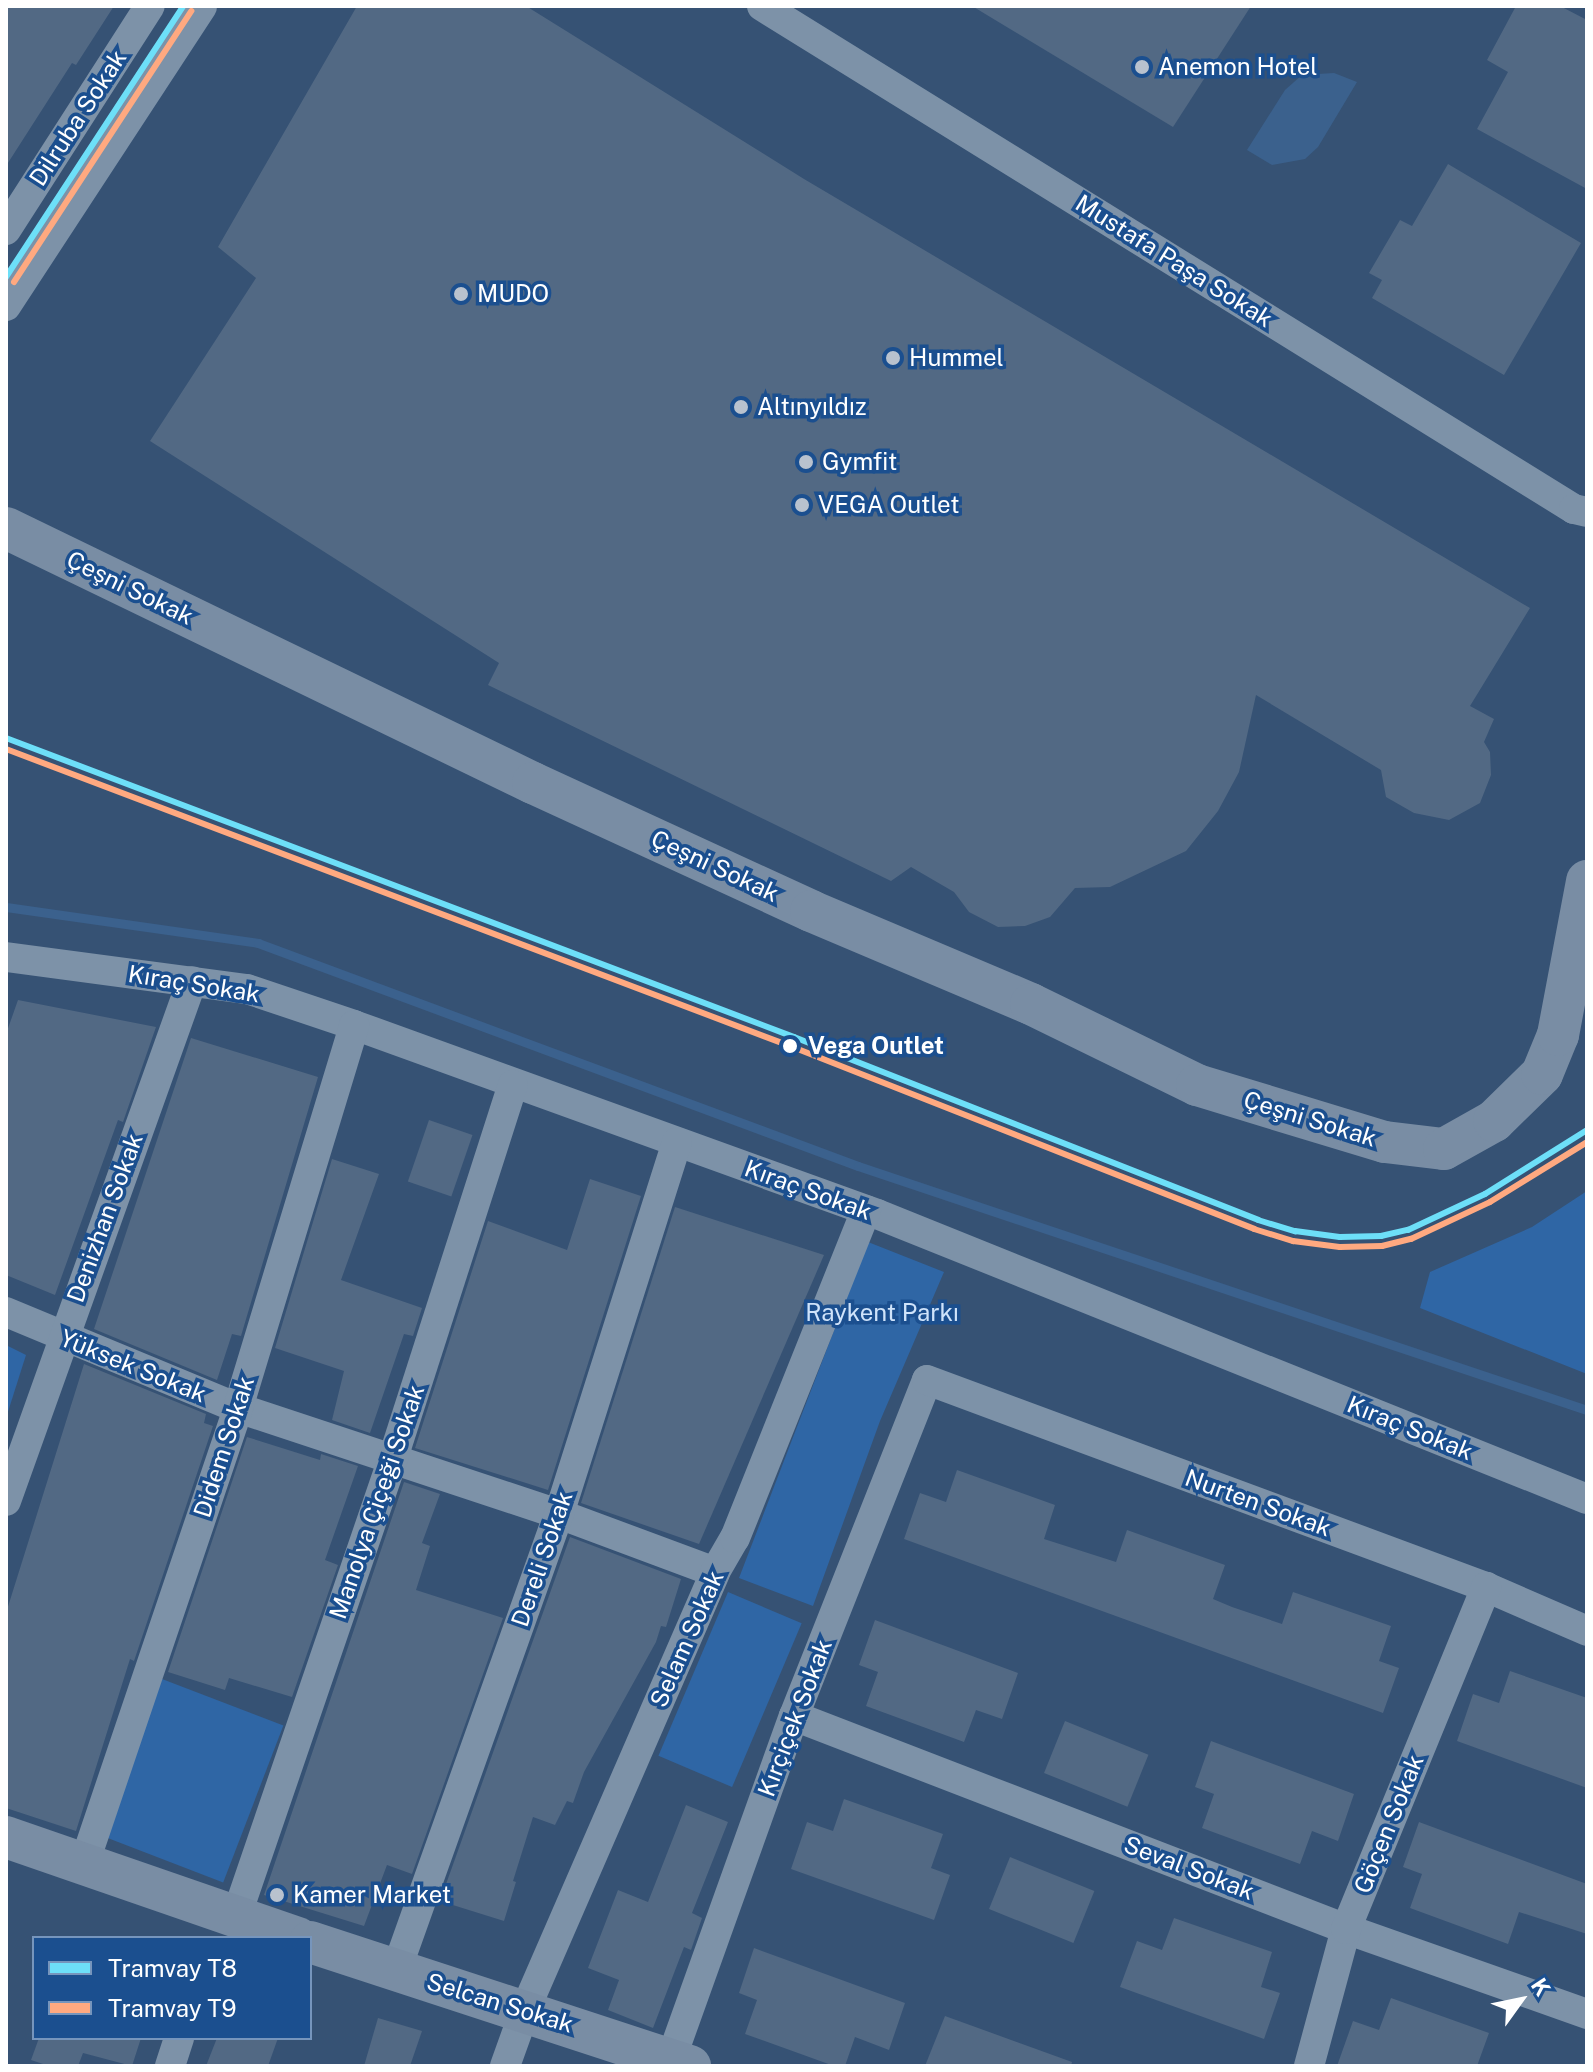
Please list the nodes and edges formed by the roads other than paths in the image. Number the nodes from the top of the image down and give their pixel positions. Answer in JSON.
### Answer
{"nodes":[{"id":1,"x":150,"y":6,"type":"edge"},
{"id":2,"x":202,"y":6,"type":"edge"},
{"id":3,"x":762,"y":6,"type":"edge"},
{"id":4,"x":6,"y":230,"type":"edge"},
{"id":5,"x":6,"y":306,"type":"edge"},
{"id":6,"x":1587,"y":512,"type":"edge"},
{"id":7,"x":6,"y":528,"type":"edge"},
{"id":8,"x":1587,"y":881,"type":"edge"},
{"id":9,"x":9,"y":966,"type":"edge"},
{"id":10,"x":192,"y":981,"type":"junction"},
{"id":11,"x":1573,"y":1024,"type":"edge"},
{"id":12,"x":354,"y":1025,"type":"junction"},
{"id":13,"x":513,"y":1085,"type":"junction"},
{"id":14,"x":677,"y":1142,"type":"junction"},
{"id":15,"x":866,"y":1210,"type":"junction"},
{"id":16,"x":6,"y":1312,"type":"edge"},
{"id":17,"x":61,"y":1338,"type":"junction"},
{"id":18,"x":927,"y":1380,"type":"joint"},
{"id":19,"x":238,"y":1408,"type":"junction"},
{"id":20,"x":393,"y":1458,"type":"junction"},
{"id":21,"x":1587,"y":1499,"type":"edge"},
{"id":22,"x":6,"y":1501,"type":"edge"},
{"id":23,"x":559,"y":1514,"type":"junction"},
{"id":24,"x":715,"y":1572,"type":"junction"},
{"id":25,"x":1486,"y":1587,"type":"junction"},
{"id":26,"x":1587,"y":1631,"type":"edge"},
{"id":27,"x":794,"y":1716,"type":"junction"},
{"id":28,"x":6,"y":1837,"type":"edge"},
{"id":29,"x":83,"y":1867,"type":"junction"},
{"id":30,"x":222,"y":1922,"type":"edge"},
{"id":31,"x":1346,"y":1929,"type":"junction"},
{"id":32,"x":288,"y":1936,"type":"edge"},
{"id":33,"x":312,"y":1943,"type":"edge"},
{"id":34,"x":396,"y":1971,"type":"junction"},
{"id":35,"x":525,"y":2010,"type":"junction"},
{"id":36,"x":1587,"y":2014,"type":"edge"},
{"id":37,"x":178,"y":2040,"type":"edge"},
{"id":38,"x":680,"y":2062,"type":"edge"},
{"id":39,"x":170,"y":2066,"type":"edge"},
{"id":40,"x":505,"y":2066,"type":"edge"},
{"id":41,"x":1309,"y":2066,"type":"edge"}],
"edges":[{"from":1,"to":4,"type":"street","name":"Dilruba Sokak"},
{"from":2,"to":5,"type":"street"},
{"from":3,"to":6,"type":"street","name":"Mustafa Paşa Sokak"},
{"from":7,"to":11,"type":"street","name":"Çeşni Sokak"},
{"from":8,"to":11,"type":"street"},
{"from":9,"to":10,"type":"street","name":"Kıraç Sokak"},
{"from":10,"to":12,"type":"street","name":"Kıraç Sokak"},
{"from":10,"to":17,"type":"street","name":"Denizhan Sokak"},
{"from":12,"to":13,"type":"street","name":"Kıraç Sokak"},
{"from":12,"to":19,"type":"street","name":"Didem Sokak"},
{"from":13,"to":14,"type":"street","name":"Kıraç Sokak"},
{"from":13,"to":20,"type":"street","name":"Manolya Çiçeği Sokak"},
{"from":14,"to":15,"type":"street","name":"Kıraç Sokak"},
{"from":14,"to":23,"type":"street","name":"Dereli Sokak"},
{"from":15,"to":21,"type":"street","name":"Kıraç Sokak"},
{"from":15,"to":24,"type":"street","name":"Selam Sokak"},
{"from":16,"to":17,"type":"street","name":"Yüksek Sokak"},
{"from":17,"to":19,"type":"street","name":"Yüksek Sokak"},
{"from":17,"to":22,"type":"street","name":"Denizhan Sokak"},
{"from":18,"to":25,"type":"street","name":"Nurten Sokak"},
{"from":18,"to":27,"type":"street","name":"Kırçiçek Sokak"},
{"from":19,"to":20,"type":"street","name":"Yüksek Sokak"},
{"from":19,"to":29,"type":"street","name":"Didem Sokak"},
{"from":20,"to":23,"type":"street","name":"Yüksek Sokak"},
{"from":20,"to":30,"type":"street","name":"Manolya Çiçeği Sokak"},
{"from":23,"to":24,"type":"street","name":"Yüksek Sokak"},
{"from":23,"to":34,"type":"street","name":"Dereli Sokak"},
{"from":24,"to":35,"type":"street","name":"Selam Sokak"},
{"from":25,"to":26,"type":"street","name":"Nurten Sokak"},
{"from":25,"to":31,"type":"street","name":"Göçen Sokak"},
{"from":27,"to":31,"type":"street","name":"Seval Sokak"},
{"from":27,"to":38,"type":"street","name":"Kırçiçek Sokak"},
{"from":28,"to":29,"type":"street"},
{"from":29,"to":30,"type":"street"},
{"from":30,"to":32,"type":"street"},
{"from":31,"to":36,"type":"street","name":"Seval Sokak"},
{"from":31,"to":41,"type":"street","name":"Göçen Sokak"},
{"from":33,"to":34,"type":"street","name":"Selcan Sokak"},
{"from":34,"to":35,"type":"street","name":"Selcan Sokak"},
{"from":35,"to":38,"type":"street","name":"Selcan Sokak"},
{"from":35,"to":40,"type":"street","name":"Selam Sokak"},
{"from":37,"to":39,"type":"street"}]}
